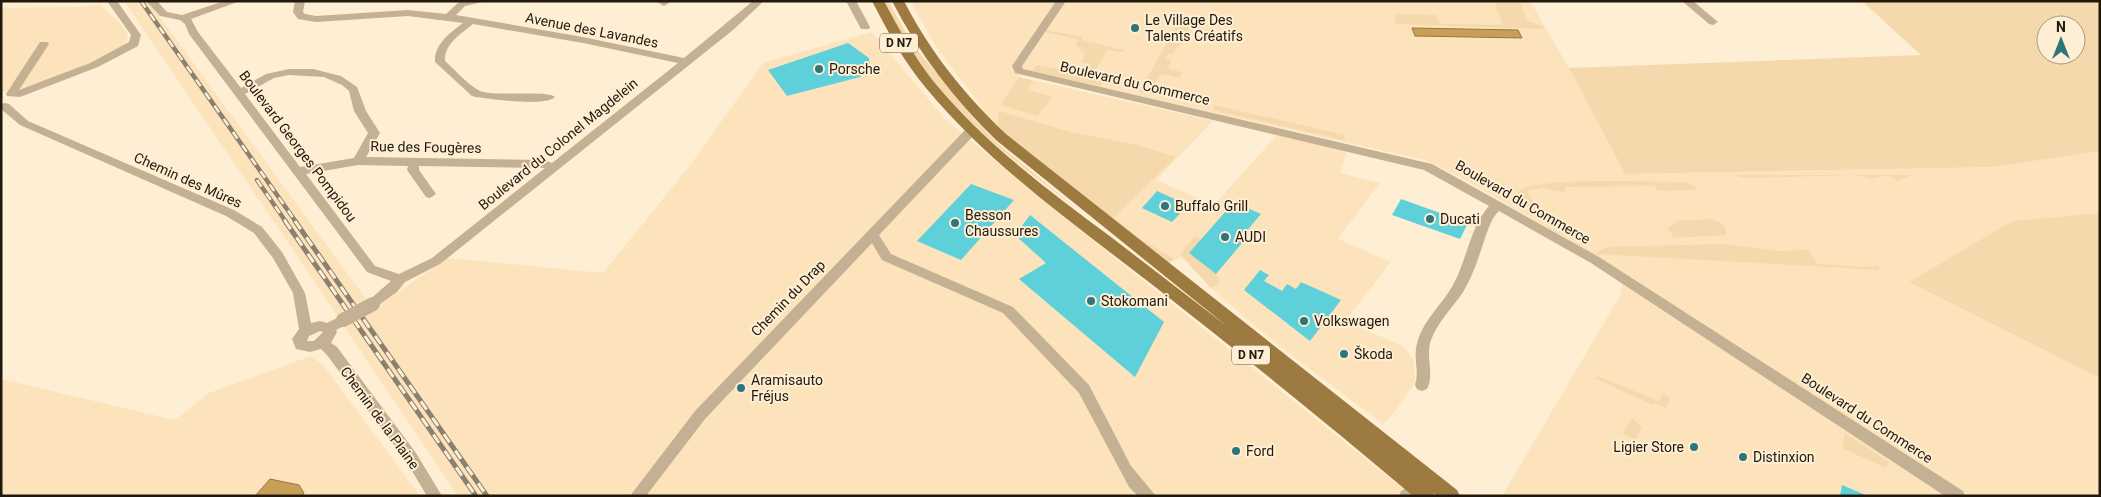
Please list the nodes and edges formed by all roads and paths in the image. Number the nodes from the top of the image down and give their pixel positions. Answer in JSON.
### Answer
{"nodes":[{"id":1,"x":112,"y":1,"type":"edge"},
{"id":2,"x":151,"y":1,"type":"edge"},
{"id":3,"x":235,"y":1,"type":"edge"},
{"id":4,"x":300,"y":1,"type":"edge"},
{"id":5,"x":481,"y":1,"type":"edge"},
{"id":6,"x":759,"y":1,"type":"edge"},
{"id":7,"x":851,"y":1,"type":"edge"},
{"id":8,"x":878,"y":1,"type":"edge"},
{"id":9,"x":898,"y":1,"type":"edge"},
{"id":10,"x":1061,"y":1,"type":"edge"},
{"id":11,"x":1687,"y":1,"type":"edge"},
{"id":12,"x":461,"y":3,"type":"edge"},
{"id":13,"x":448,"y":17,"type":"junction"},
{"id":14,"x":183,"y":18,"type":"junction"},
{"id":15,"x":471,"y":21,"type":"junction"},
{"id":16,"x":1713,"y":22,"type":"dead end"},
{"id":17,"x":865,"y":27,"type":"dead end"},
{"id":18,"x":44,"y":44,"type":"dead end"},
{"id":19,"x":686,"y":62,"type":"junction"},
{"id":20,"x":240,"y":93,"type":"junction"},
{"id":21,"x":550,"y":97,"type":"dead end"},
{"id":22,"x":7,"y":100,"type":"edge"},
{"id":23,"x":971,"y":130,"type":"junction"},
{"id":24,"x":358,"y":161,"type":"junction"},
{"id":25,"x":414,"y":162,"type":"junction"},
{"id":26,"x":554,"y":167,"type":"junction"},
{"id":27,"x":298,"y":171,"type":"junction"},
{"id":28,"x":430,"y":194,"type":"dead end"},
{"id":29,"x":1497,"y":205,"type":"junction"},
{"id":30,"x":871,"y":235,"type":"junction"},
{"id":31,"x":400,"y":279,"type":"junction"},
{"id":32,"x":328,"y":328,"type":"junction"},
{"id":33,"x":306,"y":331,"type":"junction"},
{"id":34,"x":322,"y":343,"type":"junction"},
{"id":35,"x":1422,"y":385,"type":"dead end"},
{"id":36,"x":1416,"y":493,"type":"edge"},
{"id":37,"x":435,"y":496,"type":"edge"},
{"id":38,"x":637,"y":496,"type":"edge"},
{"id":39,"x":1149,"y":496,"type":"edge"},
{"id":40,"x":1451,"y":496,"type":"edge"},
{"id":41,"x":1958,"y":496,"type":"edge"}],
"edges":[{"from":1,"to":22,"type":"street"},
{"from":2,"to":14,"type":"street"},
{"from":3,"to":14,"type":"street"},
{"from":4,"to":13,"type":"street","name":"Avenue des Lavandes"},
{"from":5,"to":12,"type":"street"},
{"from":6,"to":19,"type":"street","name":"Boulevard du Colonel Magdelein"},
{"from":7,"to":17,"type":"street"},
{"from":8,"to":23,"type":"main road","number":"D N7"},
{"from":9,"to":40,"type":"main road","number":"D N7"},
{"from":10,"to":29,"type":"street","name":"Boulevard du Commerce"},
{"from":11,"to":16,"type":"street"},
{"from":12,"to":13,"type":"street"},
{"from":13,"to":15,"type":"street","name":"Avenue des Lavandes"},
{"from":14,"to":20,"type":"street","name":"Boulevard Georges Pompidou"},
{"from":15,"to":19,"type":"street","name":"Avenue des Lavandes"},
{"from":15,"to":21,"type":"street"},
{"from":18,"to":22,"type":"street"},
{"from":19,"to":26,"type":"street","name":"Boulevard du Colonel Magdelein"},
{"from":20,"to":24,"type":"street"},
{"from":20,"to":27,"type":"street","name":"Boulevard Georges Pompidou"},
{"from":22,"to":33,"type":"street","name":"Chemin des Mûres"},
{"from":23,"to":30,"type":"street","name":"Chemin du Drap"},
{"from":23,"to":36,"type":"main road","number":"D N7"},
{"from":24,"to":25,"type":"street","name":"Rue des Fougères"},
{"from":24,"to":27,"type":"street","name":"Rue des Fougères"},
{"from":25,"to":26,"type":"street","name":"Rue des Fougères"},
{"from":25,"to":28,"type":"street"},
{"from":26,"to":31,"type":"street","name":"Boulevard du Colonel Magdelein"},
{"from":27,"to":31,"type":"street","name":"Boulevard Georges Pompidou"},
{"from":29,"to":35,"type":"street"},
{"from":29,"to":41,"type":"street","name":"Boulevard du Commerce"},
{"from":30,"to":38,"type":"street","name":"Chemin du Drap"},
{"from":30,"to":39,"type":"street"},
{"from":31,"to":32,"type":"street","name":"Boulevard du Colonel Magdelein","bridge":true},
{"from":32,"to":33,"type":"street"},
{"from":32,"to":34,"type":"street"},
{"from":33,"to":34,"type":"street","name":"Chemin des Mûres"},
{"from":34,"to":37,"type":"street","name":"Chemin de la Plaine"}]}
